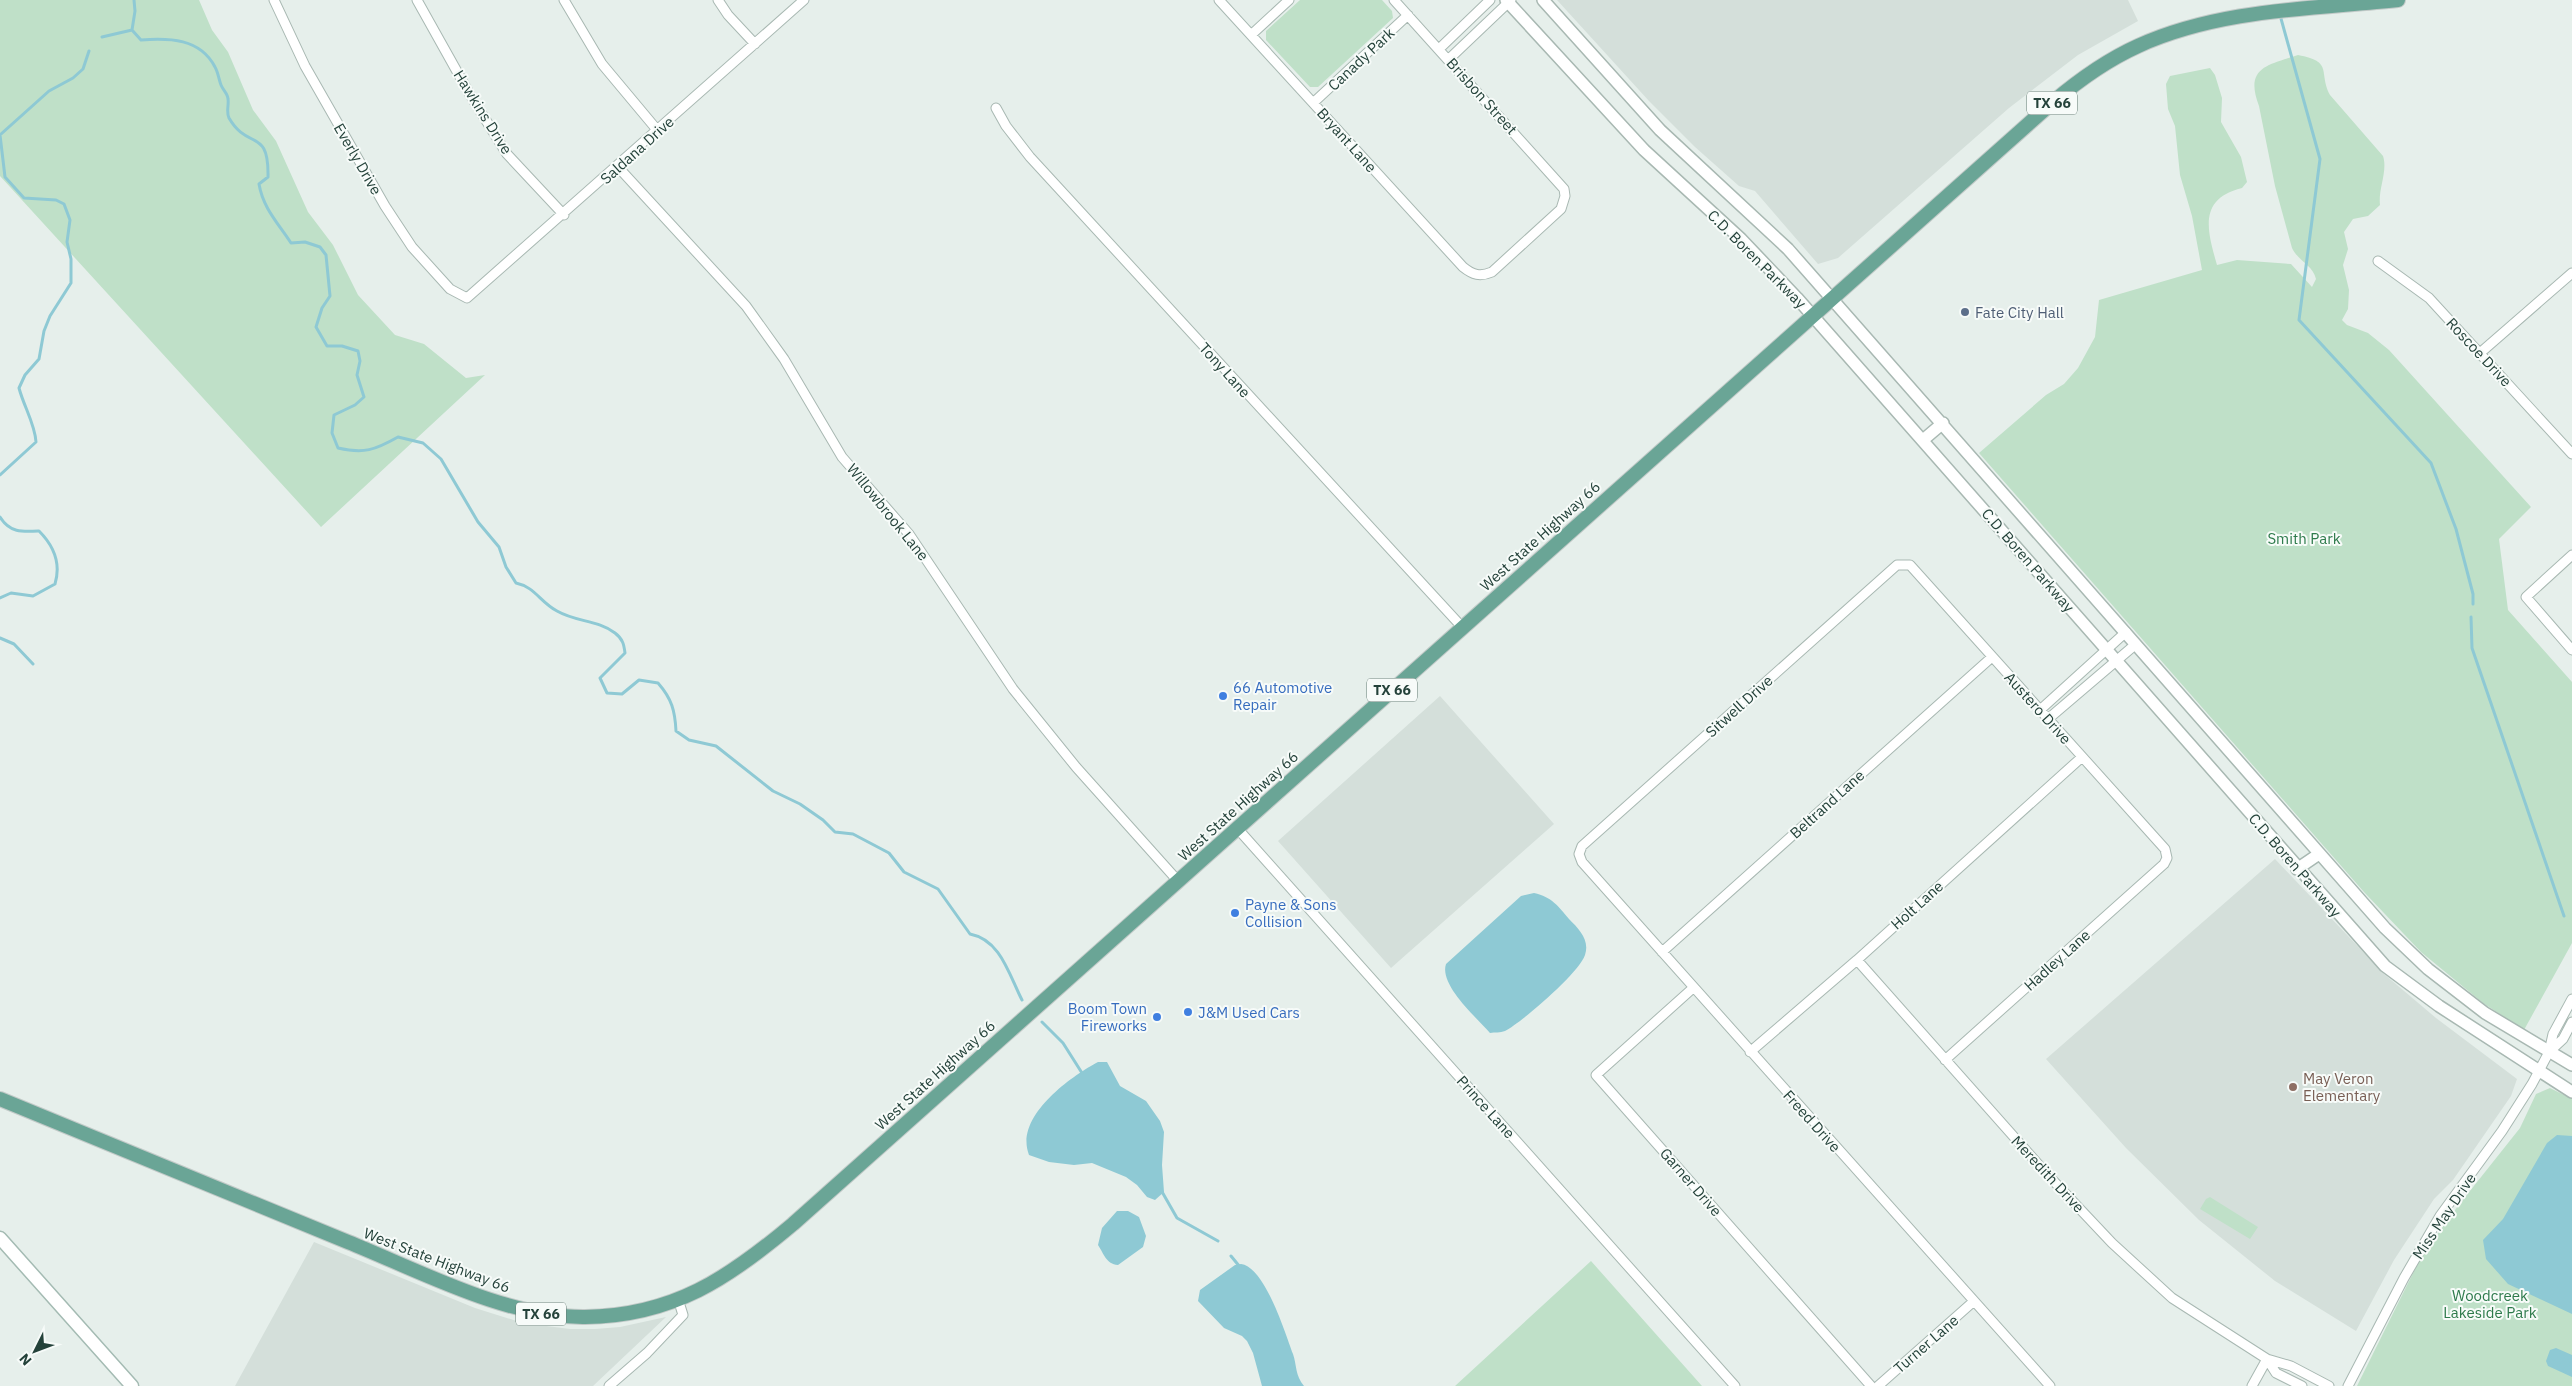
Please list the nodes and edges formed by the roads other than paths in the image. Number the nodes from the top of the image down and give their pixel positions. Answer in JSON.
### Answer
{"nodes":[{"id":1,"x":274,"y":0,"type":"edge"},
{"id":2,"x":417,"y":0,"type":"edge"},
{"id":3,"x":564,"y":0,"type":"edge"},
{"id":4,"x":718,"y":0,"type":"edge"},
{"id":5,"x":804,"y":0,"type":"edge"},
{"id":6,"x":1219,"y":0,"type":"edge"},
{"id":7,"x":1289,"y":0,"type":"edge"},
{"id":8,"x":1394,"y":0,"type":"edge"},
{"id":9,"x":1490,"y":0,"type":"edge"},
{"id":10,"x":1543,"y":0,"type":"edge"},
{"id":11,"x":2398,"y":0,"type":"edge"},
{"id":12,"x":1508,"y":1,"type":"edge"},
{"id":13,"x":1408,"y":15,"type":"junction"},
{"id":14,"x":1251,"y":35,"type":"junction"},
{"id":15,"x":755,"y":44,"type":"junction"},
{"id":16,"x":1439,"y":49,"type":"junction"},
{"id":17,"x":1449,"y":59,"type":"junction"},
{"id":18,"x":1313,"y":103,"type":"junction"},
{"id":19,"x":996,"y":108,"type":"dead end"},
{"id":20,"x":658,"y":131,"type":"junction"},
{"id":21,"x":618,"y":167,"type":"junction"},
{"id":22,"x":564,"y":215,"type":"junction"},
{"id":23,"x":2378,"y":261,"type":"dead end"},
{"id":24,"x":2572,"y":273,"type":"edge"},
{"id":25,"x":1477,"y":275,"type":"joint"},
{"id":26,"x":467,"y":298,"type":"joint"},
{"id":27,"x":1832,"y":298,"type":"junction"},
{"id":28,"x":1812,"y":315,"type":"junction"},
{"id":29,"x":2480,"y":353,"type":"junction"},
{"id":30,"x":1943,"y":423,"type":"junction"},
{"id":31,"x":1923,"y":440,"type":"junction"},
{"id":32,"x":2572,"y":454,"type":"edge"},
{"id":33,"x":2572,"y":555,"type":"edge"},
{"id":34,"x":1904,"y":564,"type":"joint"},
{"id":35,"x":1462,"y":627,"type":"junction"},
{"id":36,"x":2126,"y":632,"type":"junction"},
{"id":37,"x":2136,"y":644,"type":"junction"},
{"id":38,"x":2107,"y":650,"type":"junction"},
{"id":39,"x":2572,"y":650,"type":"edge"},
{"id":40,"x":1992,"y":656,"type":"junction"},
{"id":41,"x":2116,"y":661,"type":"junction"},
{"id":42,"x":2040,"y":710,"type":"junction"},
{"id":43,"x":2048,"y":719,"type":"junction"},
{"id":44,"x":2082,"y":757,"type":"junction"},
{"id":45,"x":1237,"y":828,"type":"junction"},
{"id":46,"x":1579,"y":854,"type":"joint"},
{"id":47,"x":2319,"y":854,"type":"junction"},
{"id":48,"x":2167,"y":858,"type":"joint"},
{"id":49,"x":2298,"y":869,"type":"junction"},
{"id":50,"x":1178,"y":881,"type":"junction"},
{"id":51,"x":1662,"y":952,"type":"junction"},
{"id":52,"x":1856,"y":960,"type":"junction"},
{"id":53,"x":1693,"y":988,"type":"junction"},
{"id":54,"x":2572,"y":999,"type":"edge"},
{"id":55,"x":2572,"y":1022,"type":"edge"},
{"id":56,"x":1750,"y":1052,"type":"junction"},
{"id":57,"x":2549,"y":1052,"type":"junction"},
{"id":58,"x":1945,"y":1060,"type":"junction"},
{"id":59,"x":2572,"y":1065,"type":"edge"},
{"id":60,"x":2538,"y":1072,"type":"junction"},
{"id":61,"x":2572,"y":1092,"type":"edge"},
{"id":62,"x":0,"y":1099,"type":"edge"},
{"id":63,"x":0,"y":1238,"type":"edge"},
{"id":64,"x":678,"y":1299,"type":"junction"},
{"id":65,"x":1974,"y":1301,"type":"junction"},
{"id":66,"x":2266,"y":1359,"type":"junction"},
{"id":67,"x":132,"y":1386,"type":"edge"},
{"id":68,"x":609,"y":1386,"type":"edge"},
{"id":69,"x":1735,"y":1386,"type":"edge"},
{"id":70,"x":1871,"y":1386,"type":"edge"},
{"id":71,"x":1878,"y":1386,"type":"edge"},
{"id":72,"x":2050,"y":1386,"type":"edge"},
{"id":73,"x":2252,"y":1386,"type":"edge"},
{"id":74,"x":2302,"y":1386,"type":"edge"},
{"id":75,"x":2328,"y":1386,"type":"edge"},
{"id":76,"x":2348,"y":1386,"type":"edge"}],
"edges":[{"from":1,"to":26,"type":"street","name":"Everly Drive"},
{"from":2,"to":22,"type":"street","name":"Hawkins Drive"},
{"from":3,"to":20,"type":"street"},
{"from":4,"to":15,"type":"street"},
{"from":5,"to":15,"type":"street","name":"Saldana Drive"},
{"from":6,"to":14,"type":"street","name":"Bryant Lane"},
{"from":7,"to":14,"type":"street"},
{"from":8,"to":13,"type":"street","name":"Brisbon Street"},
{"from":9,"to":16,"type":"street"},
{"from":10,"to":27,"type":"street","name":"C.D. Boren Parkway"},
{"from":11,"to":27,"type":"main road","number":"TX 66"},
{"from":12,"to":17,"type":"street"},
{"from":12,"to":28,"type":"street","name":"C.D. Boren Parkway"},
{"from":13,"to":16,"type":"street","name":"Brisbon Street"},
{"from":13,"to":18,"type":"street","name":"Canady Park"},
{"from":14,"to":18,"type":"street","name":"Bryant Lane"},
{"from":15,"to":20,"type":"street","name":"Saldana Drive"},
{"from":16,"to":17,"type":"street","name":"Brisbon Street"},
{"from":17,"to":25,"type":"street","name":"Brisbon Street"},
{"from":18,"to":25,"type":"street","name":"Bryant Lane"},
{"from":19,"to":35,"type":"street","name":"Tony Lane"},
{"from":20,"to":21,"type":"street","name":"Saldana Drive"},
{"from":21,"to":22,"type":"street","name":"Saldana Drive"},
{"from":21,"to":50,"type":"street","name":"Willowbrook Lane"},
{"from":22,"to":26,"type":"street","name":"Saldana Drive"},
{"from":23,"to":29,"type":"street","name":"Roscoe Drive"},
{"from":24,"to":29,"type":"street"},
{"from":27,"to":28,"type":"main road","number":"TX 66"},
{"from":27,"to":30,"type":"street","name":"C.D. Boren Parkway"},
{"from":28,"to":31,"type":"street","name":"C.D. Boren Parkway"},
{"from":28,"to":35,"type":"main road","name":"West State Highway 66","number":"TX 66"},
{"from":29,"to":32,"type":"street","name":"Roscoe Drive"},
{"from":30,"to":31,"type":"street"},
{"from":30,"to":36,"type":"street","name":"C.D. Boren Parkway"},
{"from":31,"to":38,"type":"street","name":"C.D. Boren Parkway"},
{"from":33,"to":39,"type":"street"},
{"from":34,"to":40,"type":"street","name":"Austero Drive"},
{"from":34,"to":46,"type":"street","name":"Sitwell Drive"},
{"from":35,"to":45,"type":"main road","name":"West State Highway 66","number":"TX 66"},
{"from":36,"to":37,"type":"street","name":"C.D. Boren Parkway"},
{"from":36,"to":38,"type":"street"},
{"from":37,"to":41,"type":"street"},
{"from":37,"to":47,"type":"street","name":"C.D. Boren Parkway"},
{"from":38,"to":41,"type":"street","name":"C.D. Boren Parkway"},
{"from":38,"to":42,"type":"street"},
{"from":40,"to":42,"type":"street","name":"Austero Drive"},
{"from":40,"to":51,"type":"street","name":"Beltrand Lane"},
{"from":41,"to":43,"type":"street"},
{"from":41,"to":49,"type":"street","name":"C.D. Boren Parkway"},
{"from":42,"to":43,"type":"street","name":"Austero Drive"},
{"from":43,"to":44,"type":"street","name":"Austero Drive"},
{"from":44,"to":48,"type":"street","name":"Austero Drive"},
{"from":44,"to":52,"type":"street","name":"Holt Lane"},
{"from":45,"to":50,"type":"main road","name":"West State Highway 66","number":"TX 66"},
{"from":45,"to":69,"type":"street","name":"Prince Lane"},
{"from":46,"to":51,"type":"street","name":"Freed Drive"},
{"from":47,"to":49,"type":"street"},
{"from":47,"to":57,"type":"street","name":"C.D. Boren Parkway"},
{"from":48,"to":58,"type":"street","name":"Hadley Lane"},
{"from":49,"to":60,"type":"street","name":"C.D. Boren Parkway"},
{"from":50,"to":64,"type":"main road","name":"West State Highway 66","number":"TX 66"},
{"from":51,"to":53,"type":"street","name":"Freed Drive"},
{"from":52,"to":56,"type":"street","name":"Holt Lane"},
{"from":52,"to":58,"type":"street","name":"Meredith Drive"},
{"from":53,"to":56,"type":"street","name":"Freed Drive"},
{"from":53,"to":70,"type":"street","name":"Garner Drive"},
{"from":54,"to":57,"type":"street"},
{"from":55,"to":57,"type":"street"},
{"from":56,"to":65,"type":"street","name":"Freed Drive"},
{"from":57,"to":59,"type":"street","name":"C.D. Boren Parkway"},
{"from":57,"to":60,"type":"street","name":"Miss May Drive"},
{"from":58,"to":66,"type":"street","name":"Meredith Drive"},
{"from":60,"to":61,"type":"street","name":"C.D. Boren Parkway"},
{"from":60,"to":76,"type":"street","name":"Miss May Drive"},
{"from":62,"to":64,"type":"main road","name":"West State Highway 66","number":"TX 66"},
{"from":63,"to":67,"type":"main road"},
{"from":64,"to":68,"type":"street"},
{"from":65,"to":71,"type":"street","name":"Turner Lane"},
{"from":65,"to":72,"type":"street","name":"Freed Drive"},
{"from":66,"to":73,"type":"street"},
{"from":66,"to":74,"type":"street","name":"Meredith Drive"},
{"from":66,"to":75,"type":"street","name":"Meredith Drive"}]}
